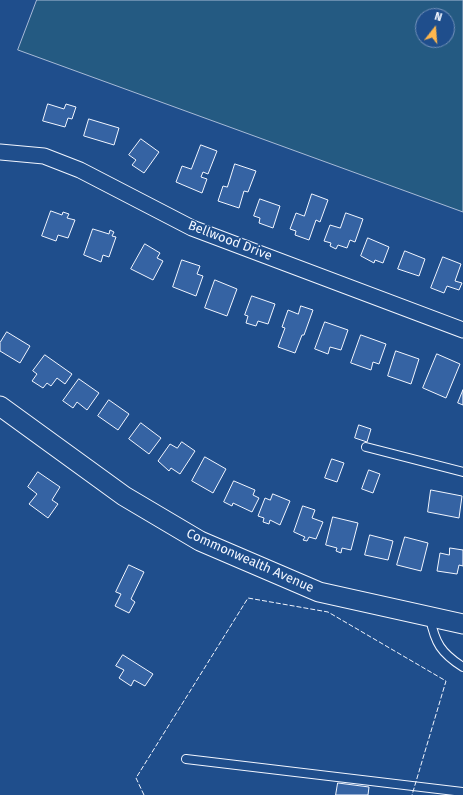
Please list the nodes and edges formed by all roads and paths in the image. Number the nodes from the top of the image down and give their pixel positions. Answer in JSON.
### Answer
{"nodes":[{"id":1,"x":0,"y":152,"type":"edge"},
{"id":2,"x":463,"y":330,"type":"edge"},
{"id":3,"x":0,"y":406,"type":"edge"},
{"id":4,"x":366,"y":447,"type":"dead end"},
{"id":5,"x":463,"y":472,"type":"edge"},
{"id":6,"x":430,"y":618,"type":"junction"},
{"id":7,"x":463,"y":624,"type":"edge"},
{"id":8,"x":463,"y":667,"type":"edge"},
{"id":9,"x":186,"y":759,"type":"dead end"},
{"id":10,"x":463,"y":792,"type":"edge"}],
"edges":[{"from":1,"to":2,"type":"street","name":"Bellwood Drive"},
{"from":3,"to":6,"type":"street","name":"Commonwealth Avenue"},
{"from":4,"to":5,"type":"lane"},
{"from":6,"to":7,"type":"street","name":"Commonwealth Avenue"},
{"from":6,"to":8,"type":"lane"},
{"from":9,"to":10,"type":"lane"}]}
